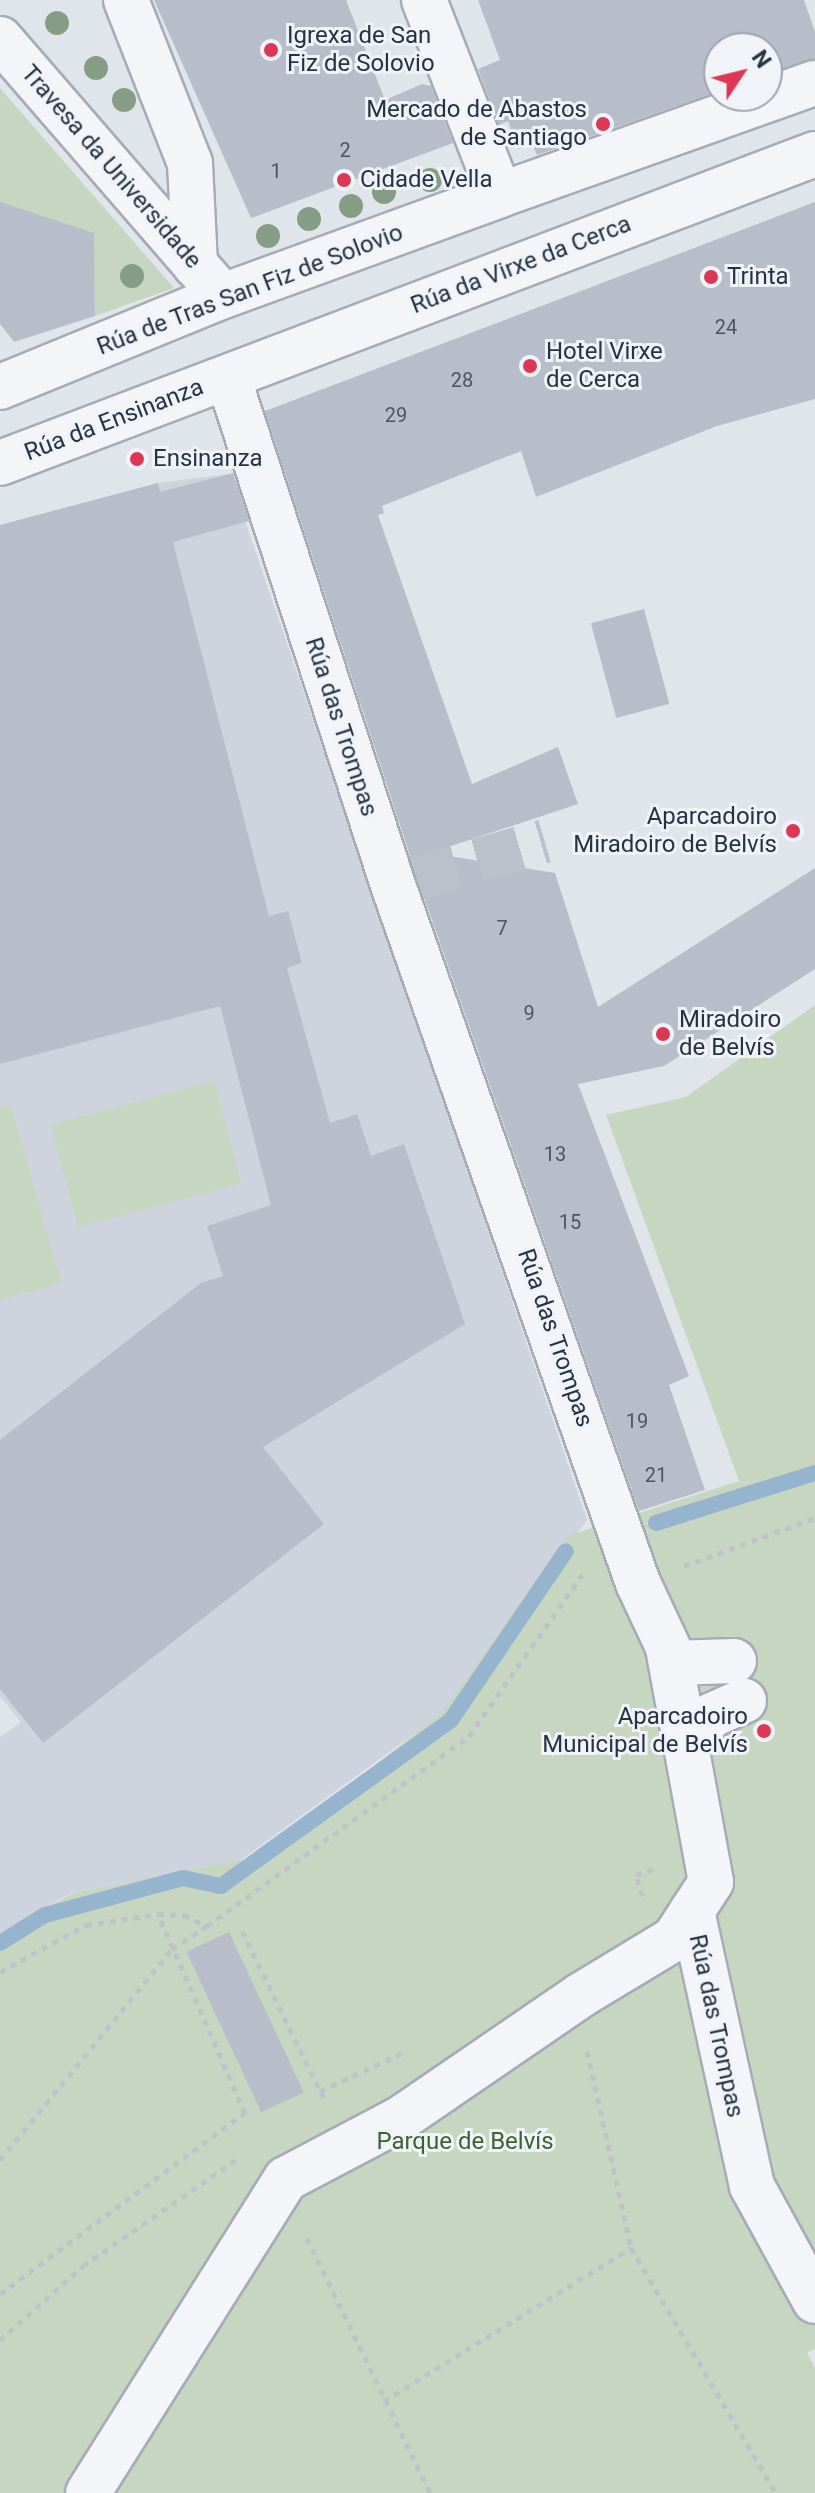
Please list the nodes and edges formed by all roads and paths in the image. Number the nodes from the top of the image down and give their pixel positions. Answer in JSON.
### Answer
{"nodes":[{"id":1,"x":126,"y":0,"type":"edge"},
{"id":2,"x":424,"y":0,"type":"edge"},
{"id":3,"x":0,"y":39,"type":"edge"},
{"id":4,"x":815,"y":83,"type":"edge"},
{"id":5,"x":815,"y":154,"type":"edge"},
{"id":6,"x":500,"y":195,"type":"junction"},
{"id":7,"x":209,"y":280,"type":"junction"},
{"id":8,"x":228,"y":377,"type":"junction"},
{"id":9,"x":0,"y":387,"type":"edge"},
{"id":10,"x":0,"y":463,"type":"edge"},
{"id":11,"x":815,"y":1518,"type":"edge"},
{"id":12,"x":593,"y":1565,"type":"dead end"},
{"id":13,"x":638,"y":1583,"type":"junction"},
{"id":14,"x":671,"y":1663,"type":"junction"},
{"id":15,"x":685,"y":1742,"type":"junction"},
{"id":16,"x":663,"y":1866,"type":"dead end"},
{"id":17,"x":692,"y":1911,"type":"junction"},
{"id":18,"x":158,"y":1914,"type":"junction"},
{"id":19,"x":207,"y":1926,"type":"junction"},
{"id":20,"x":242,"y":1931,"type":"dead end"},
{"id":21,"x":172,"y":1949,"type":"junction"},
{"id":22,"x":658,"y":1949,"type":"junction"},
{"id":23,"x":0,"y":1972,"type":"edge"},
{"id":24,"x":587,"y":2056,"type":"dead end"},
{"id":25,"x":320,"y":2091,"type":"dead end"},
{"id":26,"x":244,"y":2154,"type":"dead end"},
{"id":27,"x":0,"y":2160,"type":"edge"},
{"id":28,"x":305,"y":2233,"type":"dead end"},
{"id":29,"x":631,"y":2248,"type":"junction"},
{"id":30,"x":0,"y":2294,"type":"edge"},
{"id":31,"x":815,"y":2301,"type":"edge"},
{"id":32,"x":2,"y":2336,"type":"edge"},
{"id":33,"x":383,"y":2401,"type":"junction"},
{"id":34,"x":88,"y":2493,"type":"edge"},
{"id":35,"x":430,"y":2493,"type":"edge"},
{"id":36,"x":776,"y":2493,"type":"edge"}],
"edges":[{"from":1,"to":7,"type":"street"},
{"from":2,"to":6,"type":"street"},
{"from":3,"to":7,"type":"street","name":"Travesa da Universidade"},
{"from":4,"to":6,"type":"street","name":"Rúa de Tras San Fiz de Solovio"},
{"from":5,"to":8,"type":"street","name":"Rúa da Virxe da Cerca"},
{"from":6,"to":7,"type":"street","name":"Rúa de Tras San Fiz de Solovio"},
{"from":7,"to":9,"type":"street","name":"Rúa de Tras San Fiz de Solovio"},
{"from":8,"to":10,"type":"street","name":"Rúa da Ensinanza"},
{"from":8,"to":13,"type":"street","name":"Rúa das Trompas"},
{"from":11,"to":13,"type":"path"},
{"from":12,"to":19,"type":"path"},
{"from":13,"to":14,"type":"street","name":"Rúa das Trompas"},
{"from":14,"to":15,"type":"street","name":"Rúa das Trompas"},
{"from":14,"to":15,"type":"street"},
{"from":15,"to":17,"type":"street","name":"Rúa das Trompas"},
{"from":16,"to":22,"type":"path"},
{"from":17,"to":22,"type":"street"},
{"from":17,"to":31,"type":"street","name":"Rúa das Trompas"},
{"from":18,"to":19,"type":"path"},
{"from":18,"to":21,"type":"path"},
{"from":18,"to":23,"type":"path"},
{"from":19,"to":21,"type":"path"},
{"from":20,"to":25,"type":"path"},
{"from":21,"to":27,"type":"path"},
{"from":21,"to":30,"type":"path"},
{"from":22,"to":34,"type":"street"},
{"from":24,"to":29,"type":"path"},
{"from":26,"to":32,"type":"path"},
{"from":28,"to":33,"type":"path"},
{"from":29,"to":33,"type":"path"},
{"from":29,"to":36,"type":"path"},
{"from":33,"to":35,"type":"path"}]}
